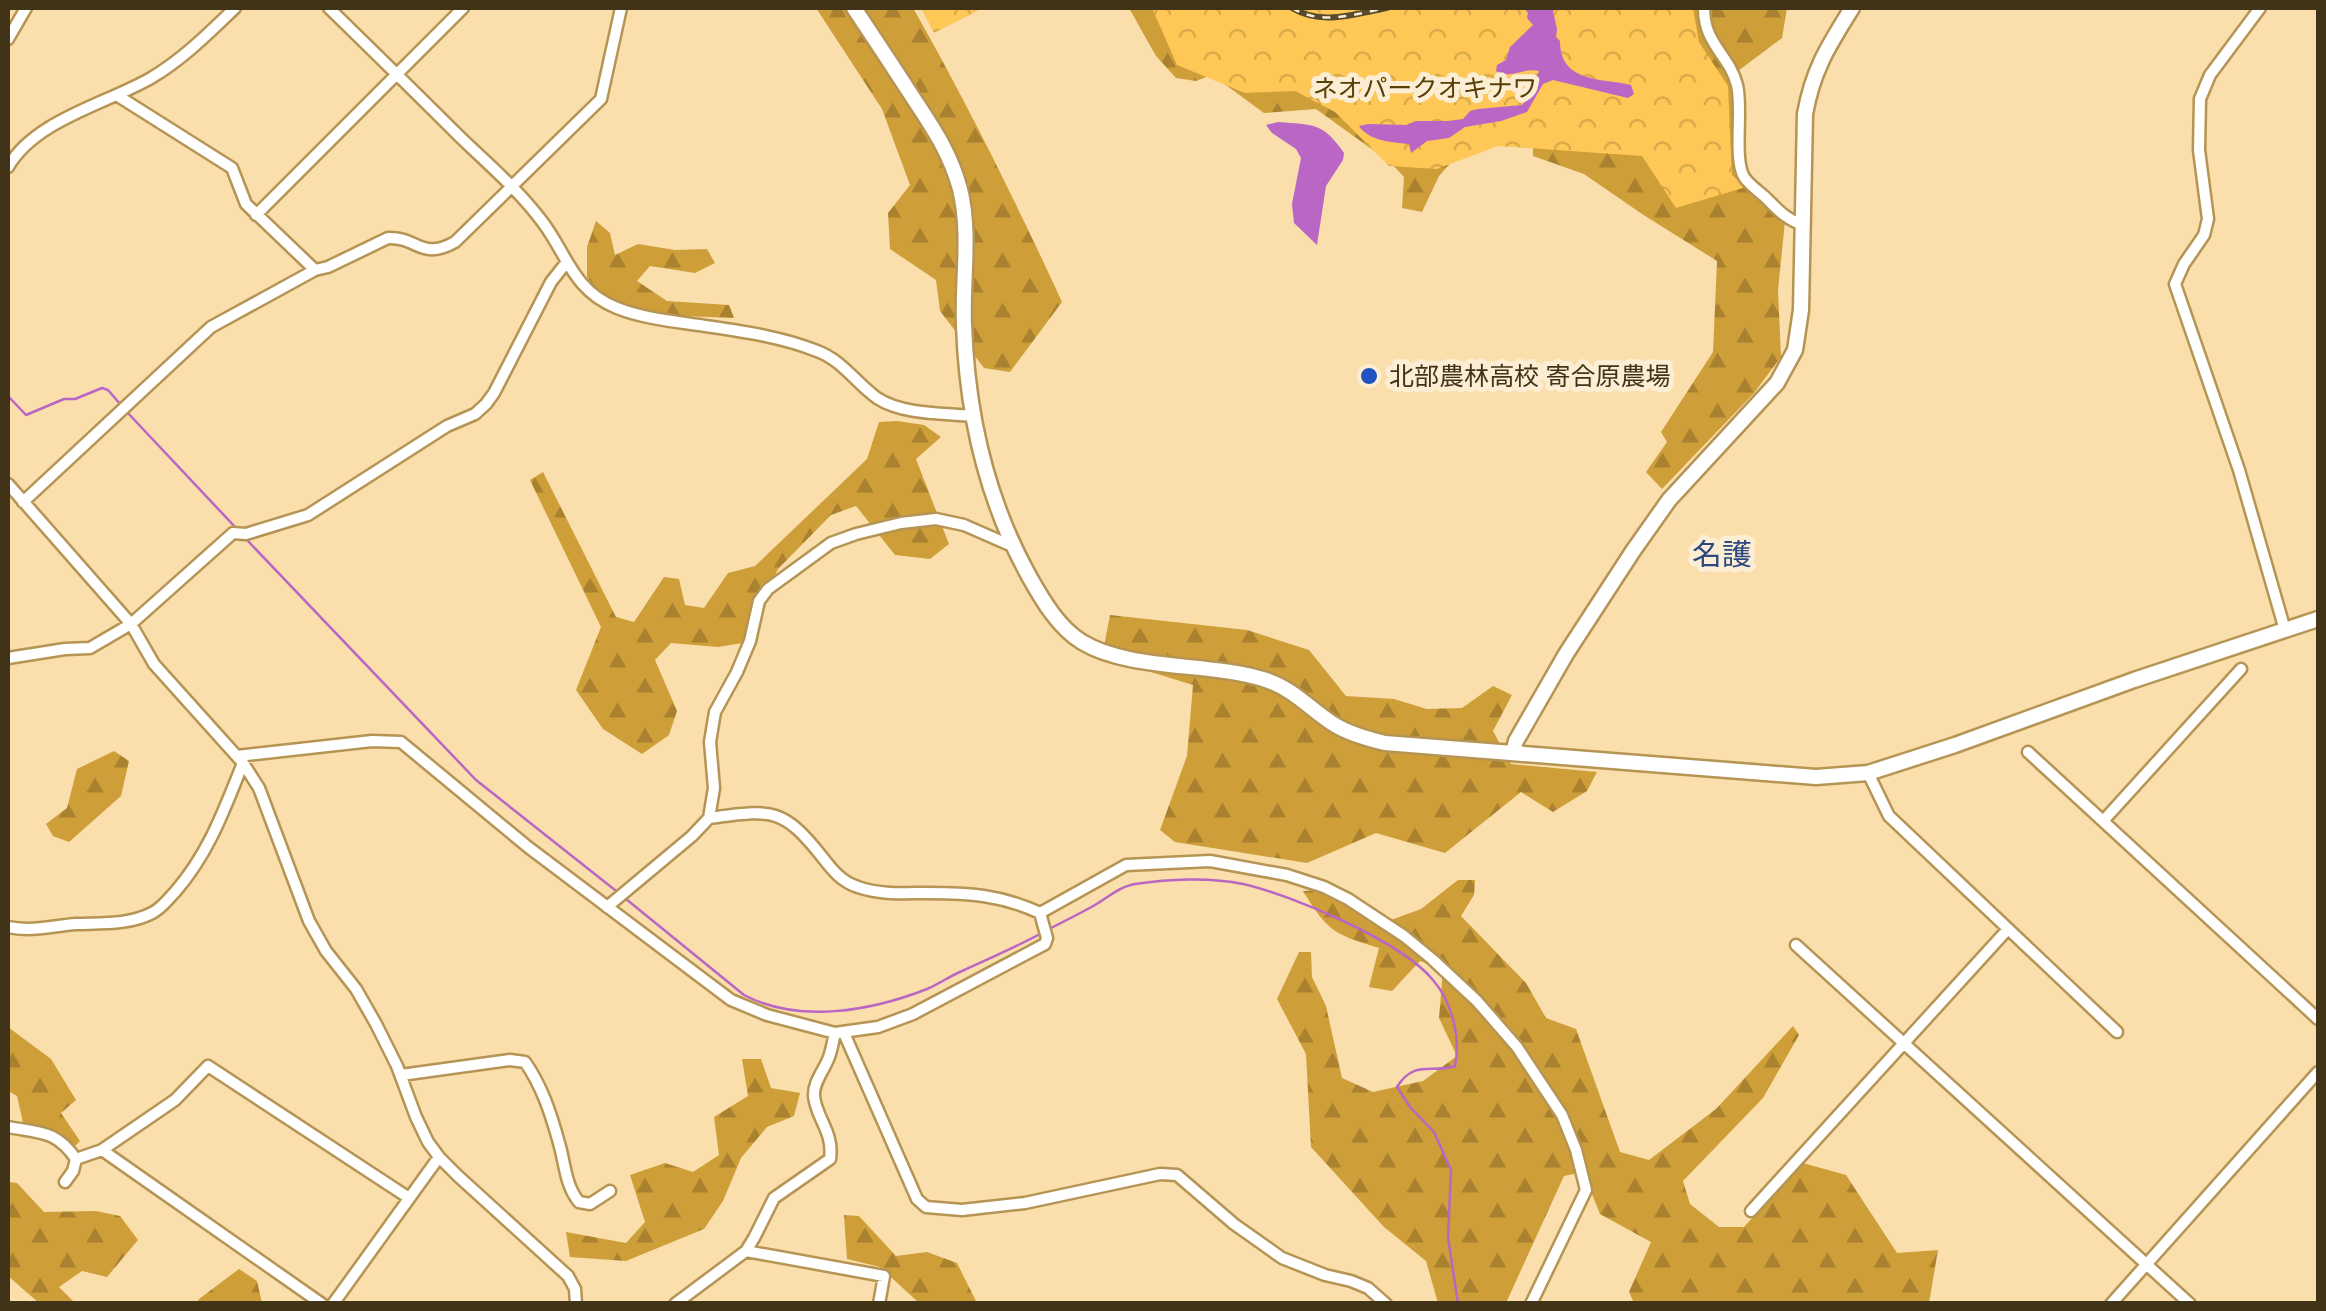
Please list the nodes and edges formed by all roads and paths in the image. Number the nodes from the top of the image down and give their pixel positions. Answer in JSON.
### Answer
{"nodes":[{"id":1,"x":26,"y":8,"type":"edge"},
{"id":2,"x":235,"y":8,"type":"edge"},
{"id":3,"x":329,"y":8,"type":"edge"},
{"id":4,"x":463,"y":8,"type":"edge"},
{"id":5,"x":621,"y":8,"type":"edge"},
{"id":6,"x":854,"y":8,"type":"edge"},
{"id":7,"x":1704,"y":8,"type":"edge"},
{"id":8,"x":1852,"y":8,"type":"edge"},
{"id":9,"x":2260,"y":8,"type":"edge"},
{"id":10,"x":8,"y":39,"type":"edge"},
{"id":11,"x":398,"y":76,"type":"junction"},
{"id":12,"x":118,"y":96,"type":"junction"},
{"id":13,"x":11,"y":152,"type":"edge"},
{"id":14,"x":8,"y":167,"type":"edge"},
{"id":15,"x":511,"y":186,"type":"junction"},
{"id":16,"x":256,"y":214,"type":"junction"},
{"id":17,"x":1804,"y":225,"type":"junction"},
{"id":18,"x":566,"y":263,"type":"junction"},
{"id":19,"x":315,"y":270,"type":"junction"},
{"id":20,"x":973,"y":416,"type":"junction"},
{"id":21,"x":8,"y":484,"type":"edge"},
{"id":22,"x":23,"y":502,"type":"junction"},
{"id":23,"x":1012,"y":546,"type":"junction"},
{"id":24,"x":2318,"y":619,"type":"edge"},
{"id":25,"x":131,"y":624,"type":"junction"},
{"id":26,"x":2286,"y":630,"type":"junction"},
{"id":27,"x":8,"y":658,"type":"edge"},
{"id":28,"x":2241,"y":670,"type":"dead end"},
{"id":29,"x":1513,"y":752,"type":"junction"},
{"id":30,"x":2028,"y":752,"type":"dead end"},
{"id":31,"x":240,"y":759,"type":"junction"},
{"id":32,"x":1868,"y":773,"type":"junction"},
{"id":33,"x":709,"y":818,"type":"junction"},
{"id":34,"x":2104,"y":820,"type":"junction"},
{"id":35,"x":607,"y":907,"type":"junction"},
{"id":36,"x":1040,"y":913,"type":"junction"},
{"id":37,"x":8,"y":927,"type":"edge"},
{"id":38,"x":2008,"y":929,"type":"junction"},
{"id":39,"x":1796,"y":945,"type":"dead end"},
{"id":40,"x":2318,"y":1019,"type":"edge"},
{"id":41,"x":2117,"y":1032,"type":"dead end"},
{"id":42,"x":840,"y":1033,"type":"junction"},
{"id":43,"x":1902,"y":1043,"type":"junction"},
{"id":44,"x":2318,"y":1072,"type":"edge"},
{"id":45,"x":401,"y":1076,"type":"junction"},
{"id":46,"x":8,"y":1127,"type":"edge"},
{"id":47,"x":102,"y":1150,"type":"junction"},
{"id":48,"x":439,"y":1157,"type":"junction"},
{"id":49,"x":76,"y":1160,"type":"junction"},
{"id":50,"x":65,"y":1182,"type":"dead end"},
{"id":51,"x":610,"y":1191,"type":"dead end"},
{"id":52,"x":409,"y":1198,"type":"junction"},
{"id":53,"x":1751,"y":1211,"type":"dead end"},
{"id":54,"x":746,"y":1251,"type":"junction"},
{"id":55,"x":2146,"y":1264,"type":"junction"},
{"id":56,"x":1368,"y":1288,"type":"junction"},
{"id":57,"x":322,"y":1304,"type":"edge"},
{"id":58,"x":333,"y":1304,"type":"edge"},
{"id":59,"x":576,"y":1304,"type":"edge"},
{"id":60,"x":674,"y":1304,"type":"edge"},
{"id":61,"x":880,"y":1304,"type":"edge"},
{"id":62,"x":1376,"y":1304,"type":"edge"},
{"id":63,"x":1386,"y":1304,"type":"edge"},
{"id":64,"x":1532,"y":1304,"type":"edge"},
{"id":65,"x":2110,"y":1304,"type":"edge"},
{"id":66,"x":2190,"y":1304,"type":"edge"}],
"edges":[{"from":1,"to":10,"type":"street"},
{"from":2,"to":12,"type":"street"},
{"from":3,"to":11,"type":"street"},
{"from":4,"to":11,"type":"street"},
{"from":5,"to":15,"type":"street"},
{"from":6,"to":20,"type":"street"},
{"from":7,"to":17,"type":"street"},
{"from":8,"to":17,"type":"street"},
{"from":9,"to":26,"type":"street"},
{"from":11,"to":15,"type":"street"},
{"from":11,"to":16,"type":"street"},
{"from":12,"to":13,"type":"street"},
{"from":12,"to":16,"type":"street"},
{"from":13,"to":14,"type":"street"},
{"from":15,"to":18,"type":"street"},
{"from":15,"to":19,"type":"street"},
{"from":16,"to":19,"type":"street"},
{"from":17,"to":29,"type":"street"},
{"from":18,"to":20,"type":"street"},
{"from":18,"to":25,"type":"street"},
{"from":19,"to":22,"type":"street"},
{"from":20,"to":23,"type":"street"},
{"from":21,"to":22,"type":"street"},
{"from":22,"to":25,"type":"street"},
{"from":23,"to":29,"type":"street"},
{"from":23,"to":33,"type":"street"},
{"from":24,"to":26,"type":"street"},
{"from":25,"to":27,"type":"street"},
{"from":25,"to":31,"type":"street"},
{"from":26,"to":32,"type":"street"},
{"from":28,"to":34,"type":"street"},
{"from":29,"to":32,"type":"street"},
{"from":30,"to":34,"type":"street"},
{"from":31,"to":35,"type":"street"},
{"from":31,"to":37,"type":"street"},
{"from":31,"to":45,"type":"street"},
{"from":32,"to":38,"type":"street"},
{"from":33,"to":35,"type":"street"},
{"from":33,"to":36,"type":"street"},
{"from":34,"to":40,"type":"street"},
{"from":35,"to":42,"type":"street"},
{"from":36,"to":42,"type":"street"},
{"from":36,"to":64,"type":"street"},
{"from":38,"to":41,"type":"street"},
{"from":38,"to":43,"type":"street"},
{"from":39,"to":43,"type":"street"},
{"from":42,"to":54,"type":"street"},
{"from":42,"to":56,"type":"street"},
{"from":43,"to":53,"type":"street"},
{"from":43,"to":55,"type":"street"},
{"from":44,"to":55,"type":"street"},
{"from":45,"to":48,"type":"street"},
{"from":45,"to":51,"type":"street"},
{"from":46,"to":49,"type":"street"},
{"from":47,"to":49,"type":"street"},
{"from":47,"to":52,"type":"street"},
{"from":47,"to":57,"type":"street"},
{"from":48,"to":52,"type":"street"},
{"from":48,"to":59,"type":"street"},
{"from":49,"to":50,"type":"street"},
{"from":52,"to":58,"type":"street"},
{"from":54,"to":60,"type":"street"},
{"from":54,"to":61,"type":"street"},
{"from":55,"to":65,"type":"street"},
{"from":55,"to":66,"type":"street"},
{"from":56,"to":62,"type":"street"},
{"from":56,"to":63,"type":"street"}]}
